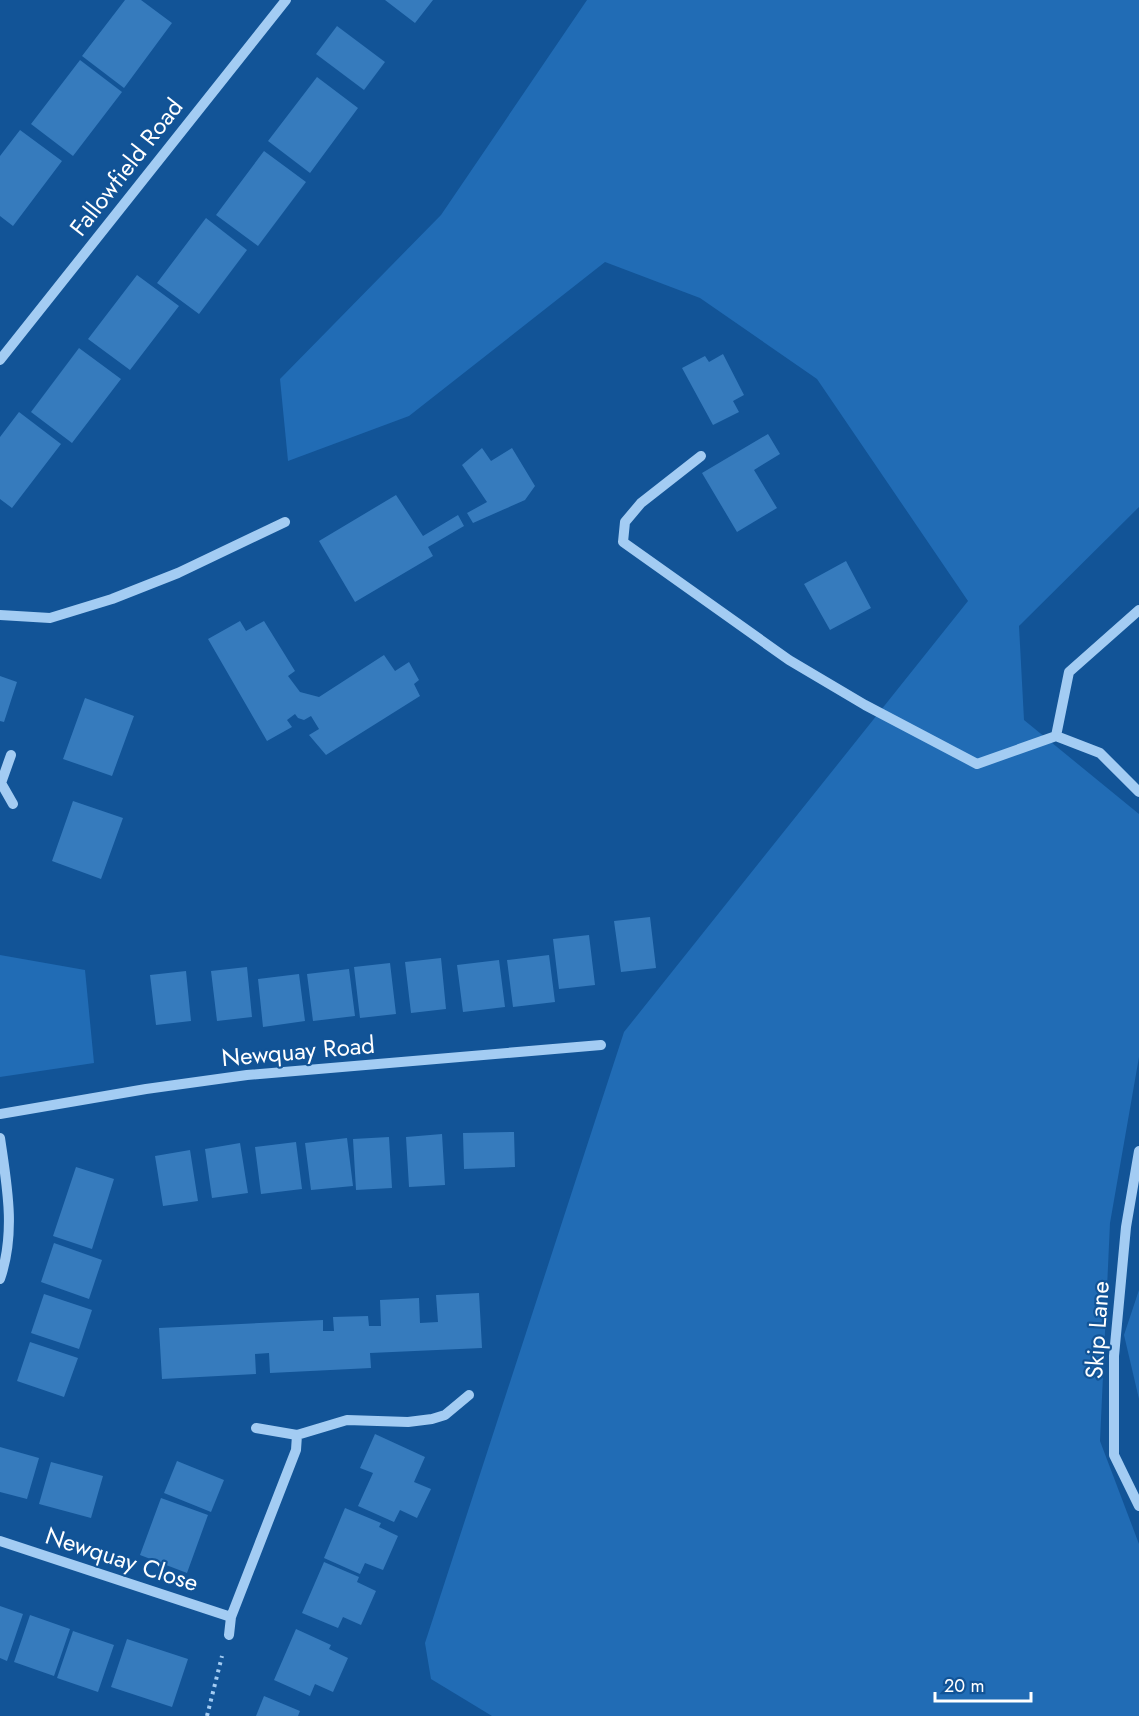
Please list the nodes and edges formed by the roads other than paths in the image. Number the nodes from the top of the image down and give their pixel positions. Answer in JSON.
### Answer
{"nodes":[{"id":1,"x":286,"y":0,"type":"edge"},
{"id":2,"x":0,"y":360,"type":"edge"},
{"id":3,"x":701,"y":456,"type":"dead end"},
{"id":4,"x":285,"y":522,"type":"dead end"},
{"id":5,"x":1139,"y":610,"type":"edge"},
{"id":6,"x":0,"y":615,"type":"edge"},
{"id":7,"x":1056,"y":736,"type":"junction"},
{"id":8,"x":11,"y":755,"type":"dead end"},
{"id":9,"x":1,"y":783,"type":"edge"},
{"id":10,"x":1139,"y":792,"type":"edge"},
{"id":11,"x":13,"y":804,"type":"dead end"},
{"id":12,"x":602,"y":1045,"type":"dead end"},
{"id":13,"x":0,"y":1114,"type":"edge"},
{"id":14,"x":0,"y":1138,"type":"edge"},
{"id":15,"x":1139,"y":1151,"type":"edge"},
{"id":16,"x":0,"y":1279,"type":"edge"},
{"id":17,"x":469,"y":1395,"type":"dead end"},
{"id":18,"x":256,"y":1428,"type":"dead end"},
{"id":19,"x":297,"y":1435,"type":"junction"},
{"id":20,"x":1139,"y":1506,"type":"edge"},
{"id":21,"x":0,"y":1541,"type":"edge"},
{"id":22,"x":231,"y":1617,"type":"junction"},
{"id":23,"x":229,"y":1635,"type":"road end"}],
"edges":[{"from":1,"to":2,"type":"street","name":"Fallowfield Road"},
{"from":3,"to":7,"type":"street"},
{"from":4,"to":6,"type":"street"},
{"from":5,"to":7,"type":"street"},
{"from":7,"to":10,"type":"street"},
{"from":8,"to":9,"type":"street"},
{"from":9,"to":11,"type":"street"},
{"from":12,"to":13,"type":"street","name":"Newquay Road"},
{"from":14,"to":16,"type":"street"},
{"from":15,"to":20,"type":"street","name":"Skip Lane"},
{"from":17,"to":19,"type":"street"},
{"from":18,"to":19,"type":"street"},
{"from":19,"to":22,"type":"street"},
{"from":21,"to":22,"type":"street","name":"Newquay Close"},
{"from":22,"to":23,"type":"street"}]}
